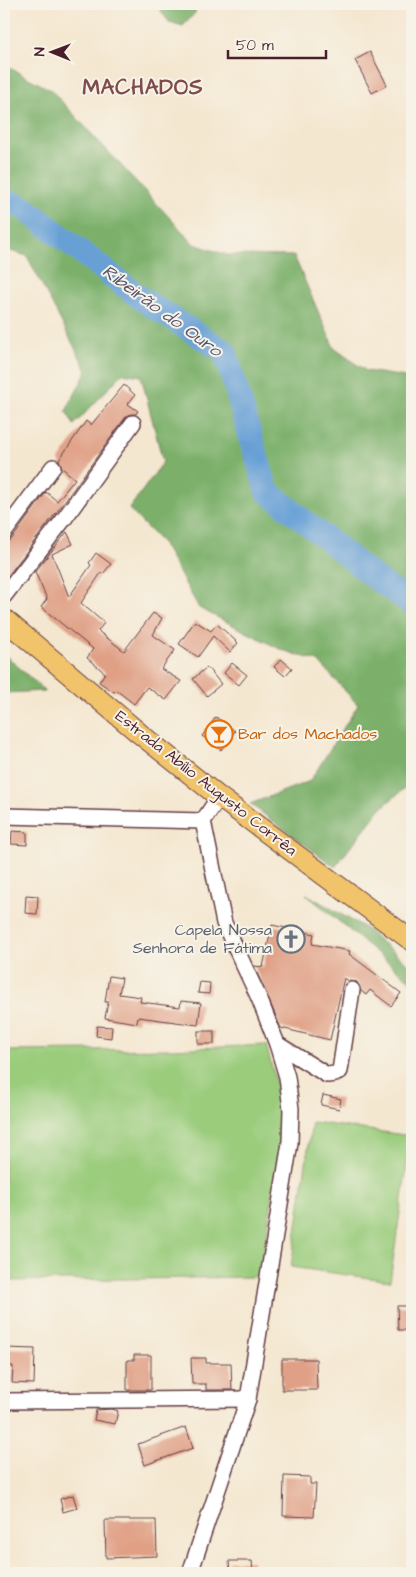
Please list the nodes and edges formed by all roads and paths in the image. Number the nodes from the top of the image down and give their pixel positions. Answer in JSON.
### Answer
{"nodes":[{"id":1,"x":133,"y":423,"type":"dead end"},
{"id":2,"x":53,"y":467,"type":"dead end"},
{"id":3,"x":4,"y":533,"type":"edge"},
{"id":4,"x":4,"y":596,"type":"edge"},
{"id":5,"x":4,"y":619,"type":"edge"},
{"id":6,"x":219,"y":797,"type":"junction"},
{"id":7,"x":4,"y":816,"type":"edge"},
{"id":8,"x":203,"y":821,"type":"junction"},
{"id":9,"x":412,"y":941,"type":"edge"},
{"id":10,"x":352,"y":990,"type":"dead end"},
{"id":11,"x":278,"y":1044,"type":"junction"},
{"id":12,"x":248,"y":1399,"type":"junction"},
{"id":13,"x":4,"y":1401,"type":"edge"},
{"id":14,"x":190,"y":1573,"type":"edge"}],
"edges":[{"from":1,"to":4,"type":"street"},
{"from":2,"to":3,"type":"street"},
{"from":5,"to":6,"type":"main road","name":"Estrada Abílio Augusto Corrêa"},
{"from":6,"to":8,"type":"street"},
{"from":6,"to":9,"type":"main road","name":"Estrada Abílio Augusto Corrêa"},
{"from":7,"to":8,"type":"street"},
{"from":8,"to":11,"type":"street"},
{"from":10,"to":11,"type":"street"},
{"from":11,"to":12,"type":"street"},
{"from":12,"to":13,"type":"street"},
{"from":12,"to":14,"type":"street"}]}
